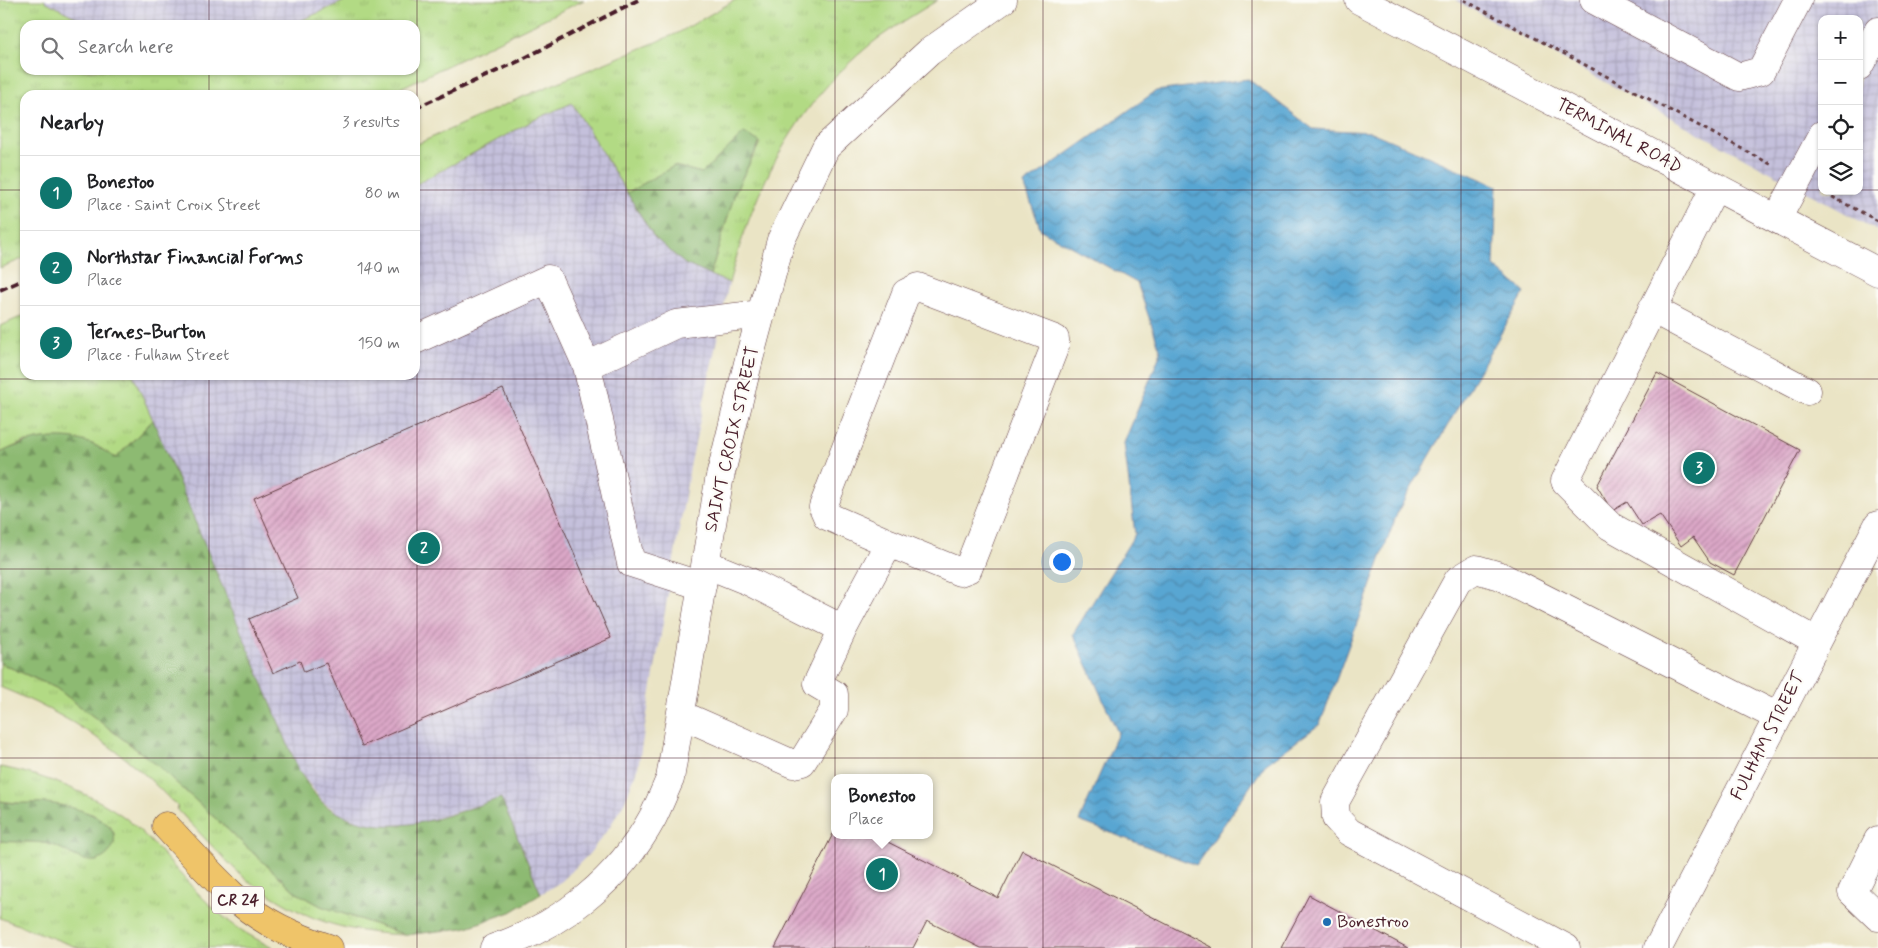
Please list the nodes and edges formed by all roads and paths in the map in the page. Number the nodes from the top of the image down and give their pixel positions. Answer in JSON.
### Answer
{"nodes":[{"id":1,"x":1003,"y":0,"type":"edge"},
{"id":2,"x":1464,"y":0,"type":"edge"},
{"id":3,"x":1594,"y":0,"type":"edge"},
{"id":4,"x":1798,"y":0,"type":"edge"},
{"id":5,"x":1373,"y":3,"type":"edge"},
{"id":6,"x":1878,"y":31,"type":"edge"},
{"id":7,"x":1862,"y":60,"type":"edge"},
{"id":8,"x":1818,"y":150,"type":"edge"},
{"id":9,"x":1810,"y":185,"type":"edge"},
{"id":10,"x":1715,"y":187,"type":"junction"},
{"id":11,"x":1777,"y":219,"type":"junction"},
{"id":12,"x":1878,"y":221,"type":"edge"},
{"id":13,"x":1878,"y":272,"type":"edge"},
{"id":14,"x":1652,"y":309,"type":"junction"},
{"id":15,"x":761,"y":314,"type":"junction"},
{"id":16,"x":420,"y":338,"type":"edge"},
{"id":17,"x":587,"y":366,"type":"junction"},
{"id":18,"x":1807,"y":391,"type":"dead end"},
{"id":19,"x":1878,"y":525,"type":"edge"},
{"id":20,"x":889,"y":543,"type":"junction"},
{"id":21,"x":704,"y":575,"type":"junction"},
{"id":22,"x":843,"y":629,"type":"junction"},
{"id":23,"x":1817,"y":642,"type":"junction"},
{"id":24,"x":682,"y":715,"type":"junction"},
{"id":25,"x":1778,"y":717,"type":"junction"},
{"id":26,"x":166,"y":826,"type":"dead end"},
{"id":27,"x":1878,"y":840,"type":"edge"},
{"id":28,"x":1878,"y":917,"type":"edge"},
{"id":29,"x":328,"y":948,"type":"edge"},
{"id":30,"x":494,"y":948,"type":"edge"},
{"id":31,"x":1566,"y":948,"type":"edge"},
{"id":32,"x":1658,"y":948,"type":"edge"}],
"edges":[{"from":1,"to":15,"type":"street","name":"SAINT CROIX STREET"},
{"from":2,"to":9,"type":"path"},
{"from":3,"to":4,"type":"street"},
{"from":5,"to":10,"type":"street","name":"TERMINAL ROAD"},
{"from":6,"to":7,"type":"street"},
{"from":8,"to":9,"type":"street"},
{"from":9,"to":11,"type":"street"},
{"from":9,"to":12,"type":"path"},
{"from":10,"to":11,"type":"street","name":"TERMINAL ROAD"},
{"from":10,"to":14,"type":"street"},
{"from":11,"to":13,"type":"street","name":"TERMINAL ROAD"},
{"from":14,"to":18,"type":"street"},
{"from":14,"to":23,"type":"street"},
{"from":15,"to":17,"type":"street"},
{"from":15,"to":21,"type":"street","name":"SAINT CROIX STREET"},
{"from":16,"to":17,"type":"street"},
{"from":17,"to":21,"type":"street"},
{"from":19,"to":23,"type":"street","name":"FULHAM STREET"},
{"from":20,"to":20,"type":"street"},
{"from":20,"to":22,"type":"street"},
{"from":21,"to":22,"type":"street"},
{"from":21,"to":24,"type":"street","name":"SAINT CROIX STREET"},
{"from":22,"to":24,"type":"street"},
{"from":23,"to":25,"type":"street","name":"FULHAM STREET"},
{"from":24,"to":30,"type":"street","name":"SAINT CROIX STREET"},
{"from":25,"to":31,"type":"street"},
{"from":25,"to":32,"type":"street","name":"FULHAM STREET"},
{"from":26,"to":29,"type":"highway","number":"CR 24"},
{"from":27,"to":28,"type":"street"}]}
